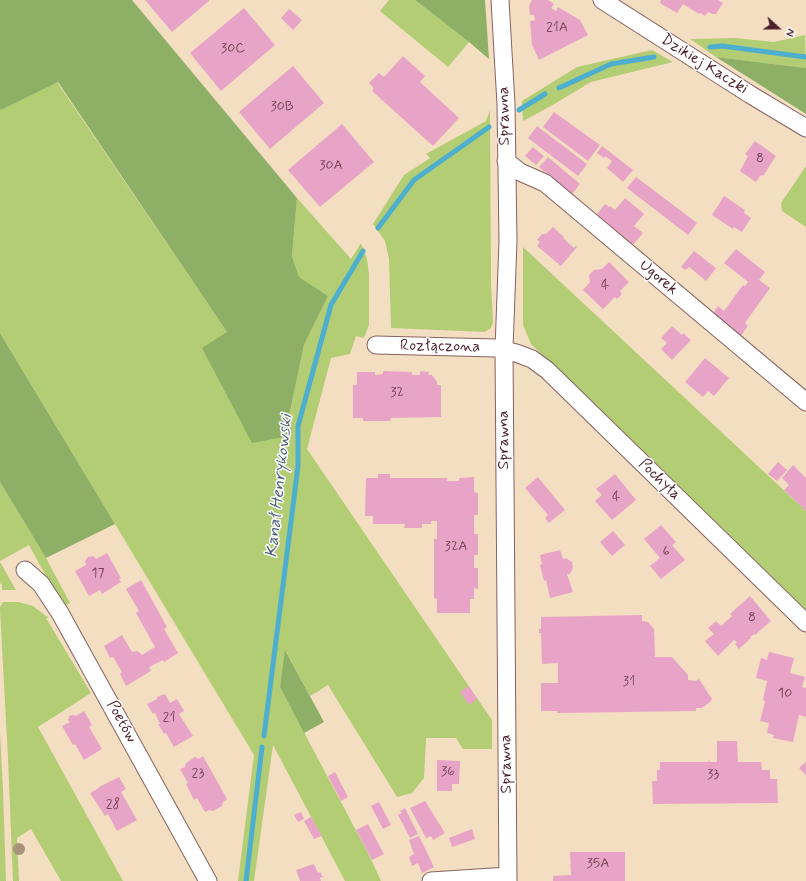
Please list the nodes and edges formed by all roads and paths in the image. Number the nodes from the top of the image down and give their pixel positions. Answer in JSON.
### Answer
{"nodes":[{"id":1,"x":500,"y":0,"type":"edge"},
{"id":2,"x":602,"y":0,"type":"edge"},
{"id":3,"x":806,"y":128,"type":"edge"},
{"id":4,"x":506,"y":161,"type":"junction"},
{"id":5,"x":376,"y":345,"type":"dead end"},
{"id":6,"x":504,"y":349,"type":"junction"},
{"id":7,"x":806,"y":402,"type":"edge"},
{"id":8,"x":25,"y":570,"type":"dead end"},
{"id":9,"x":806,"y":623,"type":"edge"},
{"id":10,"x":508,"y":879,"type":"edge"},
{"id":11,"x":208,"y":881,"type":"edge"},
{"id":12,"x":431,"y":881,"type":"edge"}],
"edges":[{"from":1,"to":4,"type":"street","name":"Sprawna"},
{"from":2,"to":3,"type":"street","name":"Dzikiej Kaczki"},
{"from":4,"to":6,"type":"street","name":"Sprawna"},
{"from":4,"to":7,"type":"street","name":"Ugorek"},
{"from":5,"to":6,"type":"street","name":"Rozłączona"},
{"from":6,"to":9,"type":"street","name":"Pochyła"},
{"from":6,"to":10,"type":"street","name":"Sprawna"},
{"from":8,"to":11,"type":"street","name":"Poetów"},
{"from":10,"to":12,"type":"street"}]}
